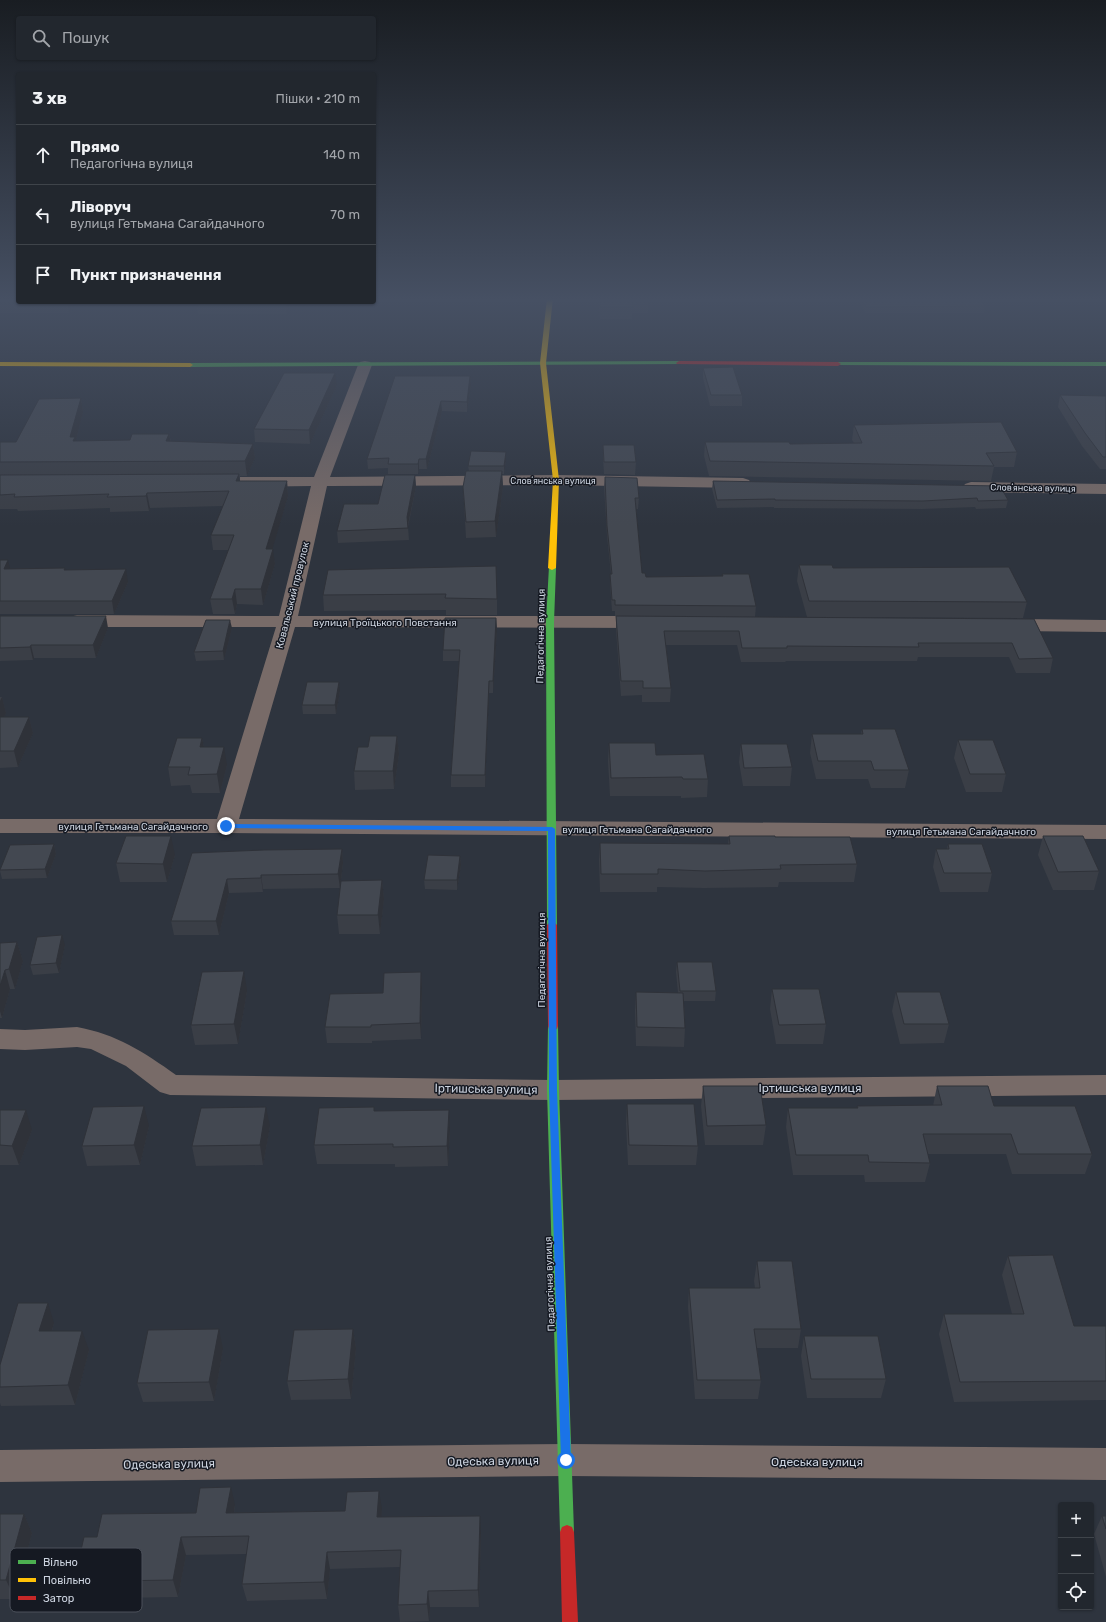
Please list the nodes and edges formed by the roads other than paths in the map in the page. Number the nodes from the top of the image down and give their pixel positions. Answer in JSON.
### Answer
{"nodes":[{"id":1,"x":362,"y":374,"type":"edge"},
{"id":2,"x":544,"y":374,"type":"edge"},
{"id":3,"x":556,"y":480,"type":"junction"},
{"id":4,"x":320,"y":481,"type":"junction"},
{"id":5,"x":219,"y":482,"type":"edge"},
{"id":6,"x":755,"y":484,"type":"edge"},
{"id":7,"x":954,"y":487,"type":"edge"},
{"id":8,"x":1106,"y":489,"type":"edge"},
{"id":9,"x":64,"y":621,"type":"edge"},
{"id":10,"x":287,"y":622,"type":"junction"},
{"id":11,"x":550,"y":622,"type":"junction"},
{"id":12,"x":661,"y":622,"type":"edge"},
{"id":13,"x":994,"y":625,"type":"edge"},
{"id":14,"x":1106,"y":626,"type":"edge"},
{"id":15,"x":0,"y":826,"type":"edge"},
{"id":16,"x":226,"y":826,"type":"junction"},
{"id":17,"x":552,"y":829,"type":"junction"},
{"id":18,"x":1106,"y":832,"type":"edge"},
{"id":19,"x":0,"y":1039,"type":"edge"},
{"id":20,"x":1106,"y":1085,"type":"edge"},
{"id":21,"x":553,"y":1090,"type":"junction"},
{"id":22,"x":566,"y":1460,"type":"junction"},
{"id":23,"x":1106,"y":1464,"type":"edge"},
{"id":24,"x":0,"y":1466,"type":"edge"},
{"id":25,"x":570,"y":1622,"type":"edge"}],
"edges":[{"from":1,"to":4,"type":"street","name":"Ковальський провулок"},
{"from":2,"to":3,"type":"main road","name":"Педагогічна вулиця"},
{"from":3,"to":4,"type":"street","name":"Словʼянська вулиця"},
{"from":3,"to":6,"type":"street","name":"Словʼянська вулиця"},
{"from":3,"to":11,"type":"main road","name":"Педагогічна вулиця"},
{"from":4,"to":5,"type":"street","name":"Словʼянська вулиця"},
{"from":4,"to":10,"type":"street","name":"Ковальський провулок"},
{"from":7,"to":8,"type":"street","name":"Словʼянська вулиця"},
{"from":9,"to":10,"type":"street","name":"вулиця Троїцького Повстання"},
{"from":10,"to":11,"type":"street","name":"вулиця Троїцького Повстання"},
{"from":10,"to":16,"type":"street","name":"Ковальський провулок"},
{"from":11,"to":12,"type":"street","name":"вулиця Троїцького Повстання"},
{"from":11,"to":17,"type":"main road","name":"Педагогічна вулиця"},
{"from":13,"to":14,"type":"street"},
{"from":15,"to":16,"type":"street","name":"вулиця Гетьмана Сагайдачного"},
{"from":16,"to":17,"type":"street","name":"вулиця Гетьмана Сагайдачного"},
{"from":17,"to":18,"type":"street","name":"вулиця Гетьмана Сагайдачного"},
{"from":17,"to":21,"type":"main road","name":"Педагогічна вулиця"},
{"from":19,"to":21,"type":"street","name":"Іртишська вулиця"},
{"from":20,"to":21,"type":"street","name":"Іртишська вулиця"},
{"from":21,"to":22,"type":"main road","name":"Педагогічна вулиця"},
{"from":22,"to":23,"type":"street","name":"Одеська вулиця"},
{"from":22,"to":24,"type":"street","name":"Одеська вулиця"},
{"from":22,"to":25,"type":"main road","name":"Педагогічна вулиця"}]}
